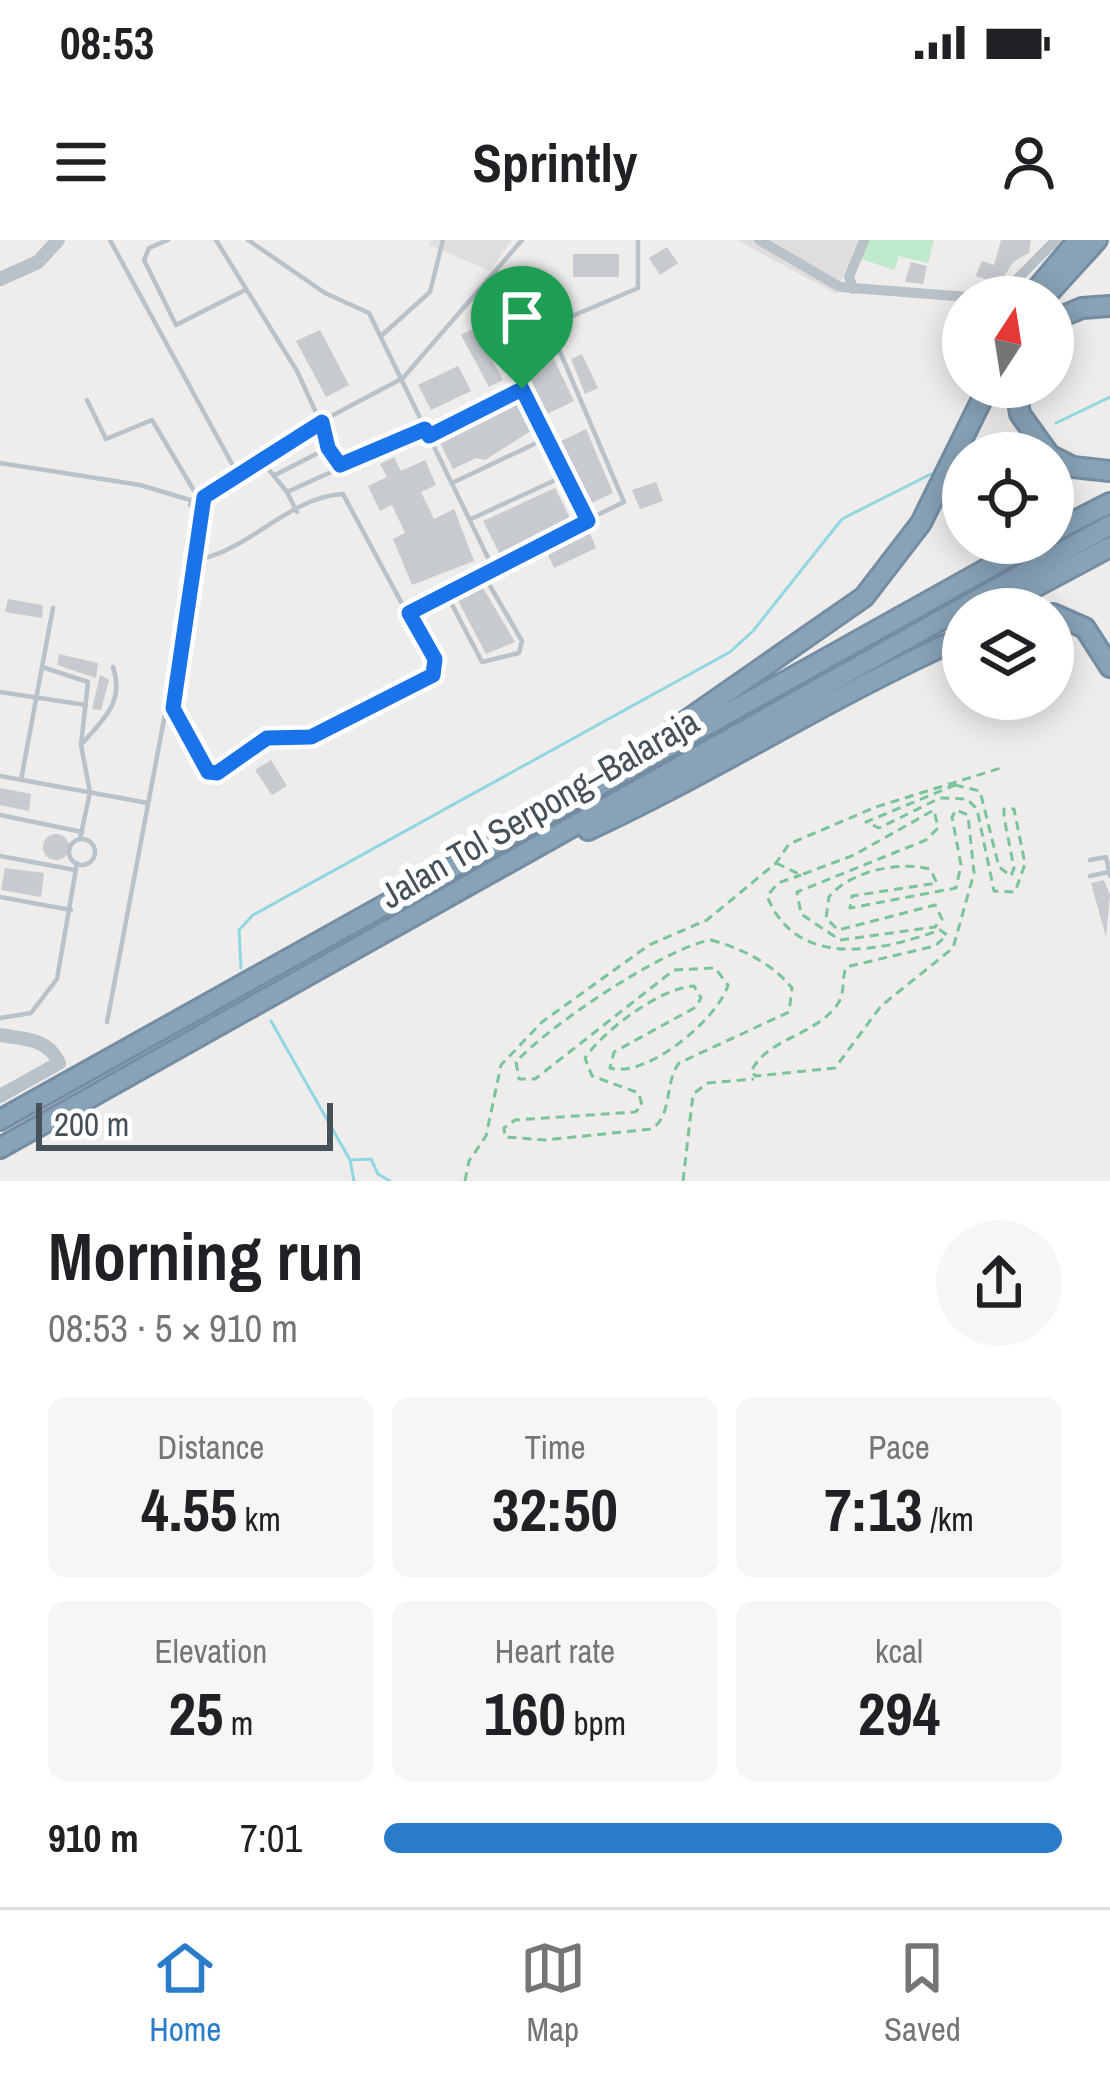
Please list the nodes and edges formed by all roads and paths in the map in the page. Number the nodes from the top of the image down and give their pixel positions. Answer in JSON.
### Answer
{"nodes":[{"id":1,"x":58,"y":240,"type":"edge"},
{"id":2,"x":110,"y":240,"type":"edge"},
{"id":3,"x":168,"y":240,"type":"edge"},
{"id":4,"x":216,"y":240,"type":"edge"},
{"id":5,"x":248,"y":240,"type":"edge"},
{"id":6,"x":442,"y":240,"type":"edge"},
{"id":7,"x":522,"y":240,"type":"edge"},
{"id":8,"x":638,"y":240,"type":"edge"},
{"id":9,"x":759,"y":240,"type":"edge"},
{"id":10,"x":864,"y":240,"type":"edge"},
{"id":11,"x":1056,"y":240,"type":"edge"},
{"id":12,"x":1078,"y":240,"type":"edge"},
{"id":13,"x":1097,"y":240,"type":"edge"},
{"id":14,"x":1020,"y":276,"type":"edge"},
{"id":15,"x":1048,"y":276,"type":"edge"},
{"id":16,"x":1065,"y":276,"type":"edge"},
{"id":17,"x":0,"y":279,"type":"edge"},
{"id":18,"x":853,"y":289,"type":"junction"},
{"id":19,"x":245,"y":290,"type":"junction"},
{"id":20,"x":942,"y":295,"type":"edge"},
{"id":21,"x":1110,"y":306,"type":"edge"},
{"id":22,"x":1074,"y":311,"type":"edge"},
{"id":23,"x":549,"y":326,"type":"junction"},
{"id":24,"x":379,"y":338,"type":"junction"},
{"id":25,"x":403,"y":378,"type":"junction"},
{"id":26,"x":522,"y":389,"type":"junction"},
{"id":27,"x":87,"y":400,"type":"dead end"},
{"id":28,"x":975,"y":408,"type":"edge"},
{"id":29,"x":322,"y":422,"type":"junction"},
{"id":30,"x":427,"y":432,"type":"junction"},
{"id":31,"x":547,"y":438,"type":"junction"},
{"id":32,"x":328,"y":448,"type":"junction"},
{"id":33,"x":261,"y":460,"type":"junction"},
{"id":34,"x":0,"y":463,"type":"edge"},
{"id":35,"x":340,"y":465,"type":"junction"},
{"id":36,"x":1074,"y":467,"type":"edge"},
{"id":37,"x":1110,"y":471,"type":"edge"},
{"id":38,"x":238,"y":475,"type":"junction"},
{"id":39,"x":275,"y":475,"type":"junction"},
{"id":40,"x":564,"y":475,"type":"junction"},
{"id":41,"x":452,"y":483,"type":"junction"},
{"id":42,"x":286,"y":492,"type":"junction"},
{"id":43,"x":196,"y":497,"type":"junction"},
{"id":44,"x":1110,"y":502,"type":"edge"},
{"id":45,"x":201,"y":509,"type":"junction"},
{"id":46,"x":297,"y":512,"type":"junction"},
{"id":47,"x":471,"y":518,"type":"junction"},
{"id":48,"x":588,"y":521,"type":"junction"},
{"id":49,"x":1074,"y":521,"type":"edge"},
{"id":50,"x":1110,"y":524,"type":"edge"},
{"id":51,"x":1110,"y":547,"type":"edge"},
{"id":52,"x":194,"y":553,"type":"junction"},
{"id":53,"x":996,"y":564,"type":"edge"},
{"id":54,"x":492,"y":566,"type":"junction"},
{"id":55,"x":482,"y":572,"type":"junction"},
{"id":56,"x":1033,"y":588,"type":"edge"},
{"id":57,"x":446,"y":593,"type":"junction"},
{"id":58,"x":53,"y":608,"type":"dead end"},
{"id":59,"x":409,"y":613,"type":"junction"},
{"id":60,"x":1074,"y":623,"type":"edge"},
{"id":61,"x":181,"y":627,"type":"junction"},
{"id":62,"x":942,"y":639,"type":"edge"},
{"id":63,"x":942,"y":646,"type":"edge"},
{"id":64,"x":42,"y":667,"type":"junction"},
{"id":65,"x":112,"y":667,"type":"dead end"},
{"id":66,"x":1110,"y":667,"type":"edge"},
{"id":67,"x":880,"y":674,"type":"junction"},
{"id":68,"x":0,"y":692,"type":"edge"},
{"id":69,"x":36,"y":698,"type":"junction"},
{"id":70,"x":86,"y":704,"type":"junction"},
{"id":71,"x":81,"y":745,"type":"junction"},
{"id":72,"x":1004,"y":767,"type":"dead end"},
{"id":73,"x":0,"y":776,"type":"edge"},
{"id":74,"x":21,"y":780,"type":"junction"},
{"id":75,"x":90,"y":792,"type":"junction"},
{"id":76,"x":150,"y":803,"type":"junction"},
{"id":77,"x":1014,"y":809,"type":"joint"},
{"id":78,"x":560,"y":810,"type":"junction"},
{"id":79,"x":0,"y":815,"type":"edge"},
{"id":80,"x":81,"y":835,"type":"junction"},
{"id":81,"x":0,"y":856,"type":"edge"},
{"id":82,"x":1090,"y":860,"type":"dead end"},
{"id":83,"x":776,"y":863,"type":"junction"},
{"id":84,"x":76,"y":867,"type":"junction"},
{"id":85,"x":801,"y":874,"type":"junction"},
{"id":86,"x":1110,"y":874,"type":"edge"},
{"id":87,"x":1090,"y":875,"type":"dead end"},
{"id":88,"x":475,"y":882,"type":"junction"},
{"id":89,"x":0,"y":897,"type":"edge"},
{"id":90,"x":70,"y":910,"type":"junction"},
{"id":91,"x":684,"y":931,"type":"junction"},
{"id":92,"x":688,"y":944,"type":"junction"},
{"id":93,"x":0,"y":1018,"type":"edge"},
{"id":94,"x":107,"y":1022,"type":"dead end"},
{"id":95,"x":0,"y":1035,"type":"edge"},
{"id":96,"x":756,"y":1076,"type":"junction"},
{"id":97,"x":0,"y":1096,"type":"edge"},
{"id":98,"x":0,"y":1120,"type":"edge"},
{"id":99,"x":0,"y":1148,"type":"edge"},
{"id":100,"x":681,"y":1179,"type":"edge"},
{"id":101,"x":465,"y":1181,"type":"edge"}],
"edges":[{"from":1,"to":17,"type":"street"},
{"from":2,"to":38,"type":"lane"},
{"from":3,"to":19,"type":"lane"},
{"from":4,"to":19,"type":"lane"},
{"from":5,"to":24,"type":"lane"},
{"from":6,"to":24,"type":"lane"},
{"from":7,"to":25,"type":"lane"},
{"from":8,"to":23,"type":"lane"},
{"from":9,"to":18,"type":"street"},
{"from":10,"to":18,"type":"street"},
{"from":11,"to":14,"type":"street"},
{"from":12,"to":15,"type":"highway"},
{"from":13,"to":16,"type":"highway"},
{"from":18,"to":20,"type":"street"},
{"from":19,"to":29,"type":"lane"},
{"from":21,"to":22,"type":"highway"},
{"from":23,"to":26,"type":"lane"},
{"from":23,"to":48,"type":"lane"},
{"from":24,"to":25,"type":"lane"},
{"from":25,"to":29,"type":"lane"},
{"from":25,"to":30,"type":"lane"},
{"from":26,"to":30,"type":"lane"},
{"from":26,"to":31,"type":"lane"},
{"from":27,"to":43,"type":"lane"},
{"from":28,"to":78,"type":"highway"},
{"from":29,"to":32,"type":"lane"},
{"from":29,"to":33,"type":"lane"},
{"from":30,"to":35,"type":"lane"},
{"from":30,"to":41,"type":"lane"},
{"from":31,"to":40,"type":"lane"},
{"from":31,"to":41,"type":"lane"},
{"from":32,"to":35,"type":"lane"},
{"from":32,"to":39,"type":"lane"},
{"from":33,"to":38,"type":"lane"},
{"from":33,"to":39,"type":"lane"},
{"from":34,"to":43,"type":"lane"},
{"from":35,"to":42,"type":"lane"},
{"from":36,"to":37,"type":"highway"},
{"from":38,"to":43,"type":"lane"},
{"from":39,"to":42,"type":"lane"},
{"from":40,"to":47,"type":"lane"},
{"from":40,"to":48,"type":"lane"},
{"from":41,"to":47,"type":"lane"},
{"from":42,"to":46,"type":"lane"},
{"from":43,"to":45,"type":"lane"},
{"from":43,"to":45,"type":"lane"},
{"from":44,"to":49,"type":"highway"},
{"from":45,"to":52,"type":"lane"},
{"from":46,"to":52,"type":"lane"},
{"from":46,"to":59,"type":"lane"},
{"from":47,"to":54,"type":"lane"},
{"from":48,"to":54,"type":"lane"},
{"from":50,"to":88,"type":"highway","name":"Jalan Tol Serpong–Balaraja"},
{"from":51,"to":56,"type":"highway"},
{"from":52,"to":61,"type":"lane"},
{"from":53,"to":78,"type":"highway","name":"Jalan Tol Serpong–Balaraja"},
{"from":54,"to":55,"type":"lane"},
{"from":55,"to":57,"type":"lane"},
{"from":55,"to":57,"type":"lane"},
{"from":57,"to":59,"type":"lane"},
{"from":58,"to":64,"type":"lane"},
{"from":59,"to":61,"type":"lane"},
{"from":60,"to":66,"type":"highway"},
{"from":61,"to":76,"type":"lane"},
{"from":62,"to":67,"type":"highway"},
{"from":63,"to":67,"type":"highway"},
{"from":64,"to":69,"type":"lane"},
{"from":64,"to":70,"type":"lane"},
{"from":65,"to":71,"type":"lane"},
{"from":67,"to":88,"type":"highway"},
{"from":68,"to":69,"type":"lane"},
{"from":69,"to":70,"type":"lane"},
{"from":69,"to":74,"type":"lane"},
{"from":70,"to":71,"type":"lane"},
{"from":71,"to":75,"type":"lane"},
{"from":72,"to":83,"type":"path"},
{"from":73,"to":74,"type":"lane"},
{"from":74,"to":75,"type":"lane"},
{"from":75,"to":76,"type":"lane"},
{"from":75,"to":80,"type":"lane"},
{"from":76,"to":94,"type":"lane"},
{"from":77,"to":77,"type":"path"},
{"from":78,"to":98,"type":"highway","name":"Jalan Tol Serpong–Balaraja"},
{"from":79,"to":80,"type":"lane"},
{"from":80,"to":84,"type":"lane"},
{"from":80,"to":84,"type":"lane"},
{"from":81,"to":84,"type":"lane"},
{"from":82,"to":86,"type":"lane"},
{"from":83,"to":85,"type":"path"},
{"from":83,"to":91,"type":"path"},
{"from":84,"to":90,"type":"lane"},
{"from":85,"to":96,"type":"path"},
{"from":85,"to":96,"type":"path"},
{"from":86,"to":87,"type":"lane"},
{"from":88,"to":99,"type":"highway","name":"Jalan Tol Serpong–Balaraja"},
{"from":89,"to":90,"type":"lane"},
{"from":90,"to":93,"type":"lane"},
{"from":91,"to":92,"type":"path"},
{"from":91,"to":101,"type":"path"},
{"from":92,"to":92,"type":"path"},
{"from":95,"to":97,"type":"street"},
{"from":96,"to":100,"type":"path"}]}
